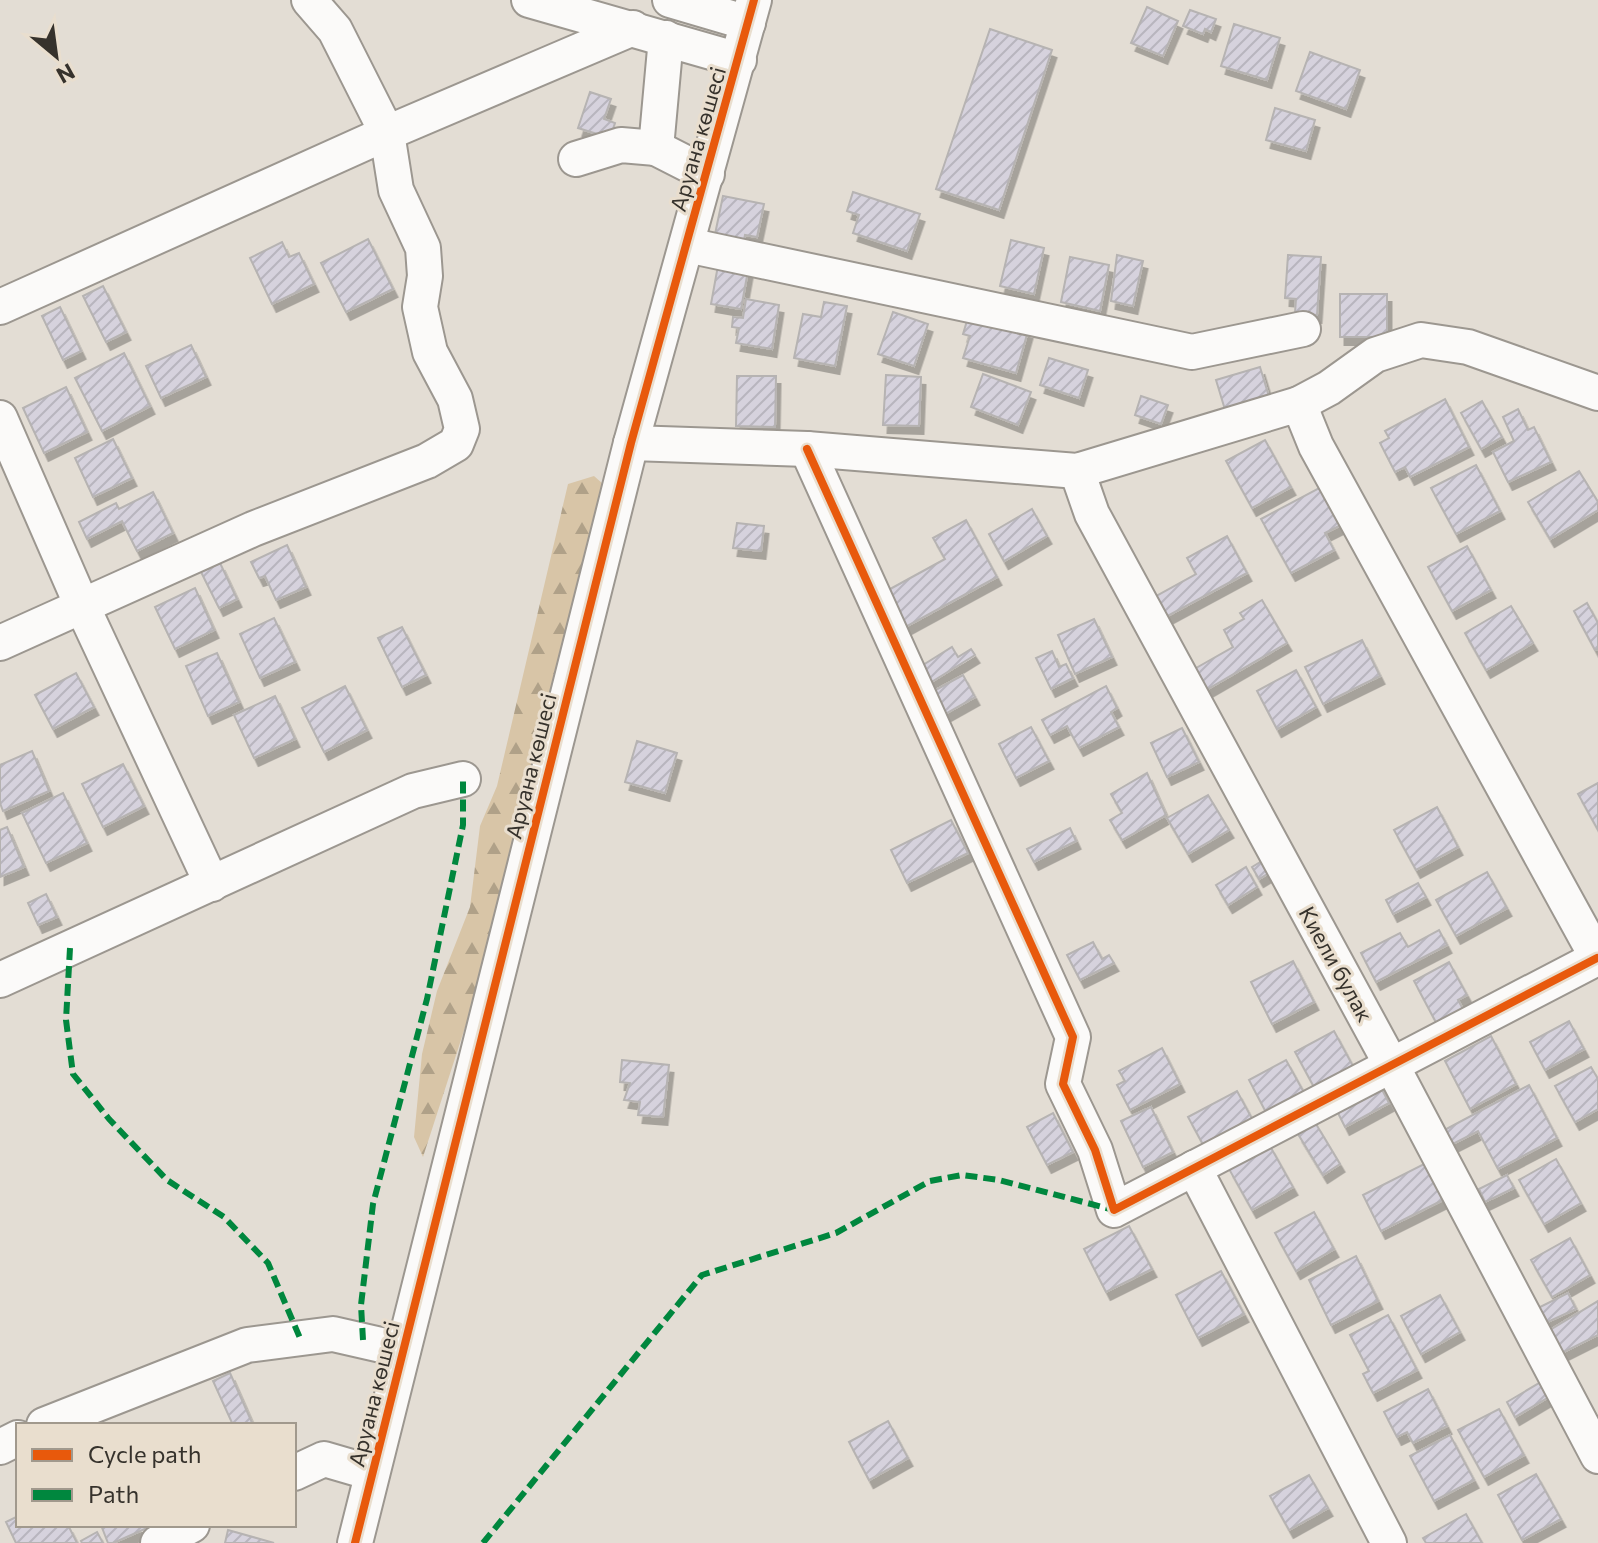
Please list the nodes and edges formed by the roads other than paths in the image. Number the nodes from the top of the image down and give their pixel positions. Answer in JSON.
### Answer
{"nodes":[{"id":1,"x":309,"y":0,"type":"edge"},
{"id":2,"x":529,"y":0,"type":"edge"},
{"id":3,"x":670,"y":0,"type":"edge"},
{"id":4,"x":751,"y":12,"type":"edge"},
{"id":5,"x":633,"y":28,"type":"junction"},
{"id":6,"x":666,"y":38,"type":"junction"},
{"id":7,"x":739,"y":60,"type":"junction"},
{"id":8,"x":387,"y":133,"type":"junction"},
{"id":9,"x":656,"y":148,"type":"junction"},
{"id":10,"x":576,"y":159,"type":"dead end"},
{"id":11,"x":707,"y":174,"type":"junction"},
{"id":12,"x":687,"y":245,"type":"junction"},
{"id":13,"x":0,"y":307,"type":"edge"},
{"id":14,"x":1303,"y":329,"type":"dead end"},
{"id":15,"x":1598,"y":393,"type":"edge"},
{"id":16,"x":1299,"y":404,"type":"junction"},
{"id":17,"x":0,"y":418,"type":"edge"},
{"id":18,"x":631,"y":443,"type":"junction"},
{"id":19,"x":807,"y":449,"type":"junction"},
{"id":20,"x":1077,"y":471,"type":"junction"},
{"id":21,"x":82,"y":606,"type":"junction"},
{"id":22,"x":0,"y":643,"type":"edge"},
{"id":23,"x":463,"y":779,"type":"dead end"},
{"id":24,"x":212,"y":884,"type":"junction"},
{"id":25,"x":1598,"y":959,"type":"edge"},
{"id":26,"x":0,"y":980,"type":"edge"},
{"id":27,"x":1392,"y":1066,"type":"junction"},
{"id":28,"x":1194,"y":1168,"type":"junction"},
{"id":29,"x":403,"y":1350,"type":"junction"},
{"id":30,"x":49,"y":1423,"type":"edge"},
{"id":31,"x":1598,"y":1456,"type":"edge"},
{"id":32,"x":296,"y":1472,"type":"edge"},
{"id":33,"x":372,"y":1473,"type":"junction"},
{"id":34,"x":188,"y":1527,"type":"edge"},
{"id":35,"x":158,"y":1543,"type":"edge"},
{"id":36,"x":355,"y":1543,"type":"edge"},
{"id":37,"x":1389,"y":1543,"type":"edge"}],
"edges":[{"from":1,"to":8,"type":"street"},
{"from":2,"to":5,"type":"street"},
{"from":3,"to":4,"type":"street"},
{"from":4,"to":7,"type":"street","name":"Аруана көшесі"},
{"from":5,"to":6,"type":"street"},
{"from":5,"to":8,"type":"street"},
{"from":6,"to":7,"type":"street"},
{"from":6,"to":9,"type":"street"},
{"from":7,"to":11,"type":"street","name":"Аруана көшесі"},
{"from":8,"to":13,"type":"street"},
{"from":8,"to":21,"type":"street"},
{"from":9,"to":10,"type":"street"},
{"from":9,"to":11,"type":"street"},
{"from":11,"to":12,"type":"street","name":"Аруана көшесі"},
{"from":12,"to":14,"type":"street"},
{"from":12,"to":18,"type":"street","name":"Аруана көшесі"},
{"from":15,"to":16,"type":"street"},
{"from":16,"to":20,"type":"street"},
{"from":16,"to":25,"type":"street"},
{"from":17,"to":21,"type":"street"},
{"from":18,"to":19,"type":"street"},
{"from":18,"to":29,"type":"street","name":"Аруана көшесі"},
{"from":19,"to":20,"type":"street"},
{"from":19,"to":28,"type":"street"},
{"from":20,"to":27,"type":"street","name":"Киели булак"},
{"from":21,"to":22,"type":"street"},
{"from":21,"to":24,"type":"street"},
{"from":23,"to":24,"type":"street"},
{"from":24,"to":26,"type":"street"},
{"from":25,"to":27,"type":"street"},
{"from":27,"to":28,"type":"street"},
{"from":27,"to":31,"type":"street","name":"Киели булак"},
{"from":28,"to":37,"type":"street"},
{"from":29,"to":30,"type":"street"},
{"from":29,"to":33,"type":"street","name":"Аруана көшесі"},
{"from":32,"to":33,"type":"street"},
{"from":33,"to":36,"type":"street","name":"Аруана көшесі"},
{"from":34,"to":35,"type":"street"}]}
